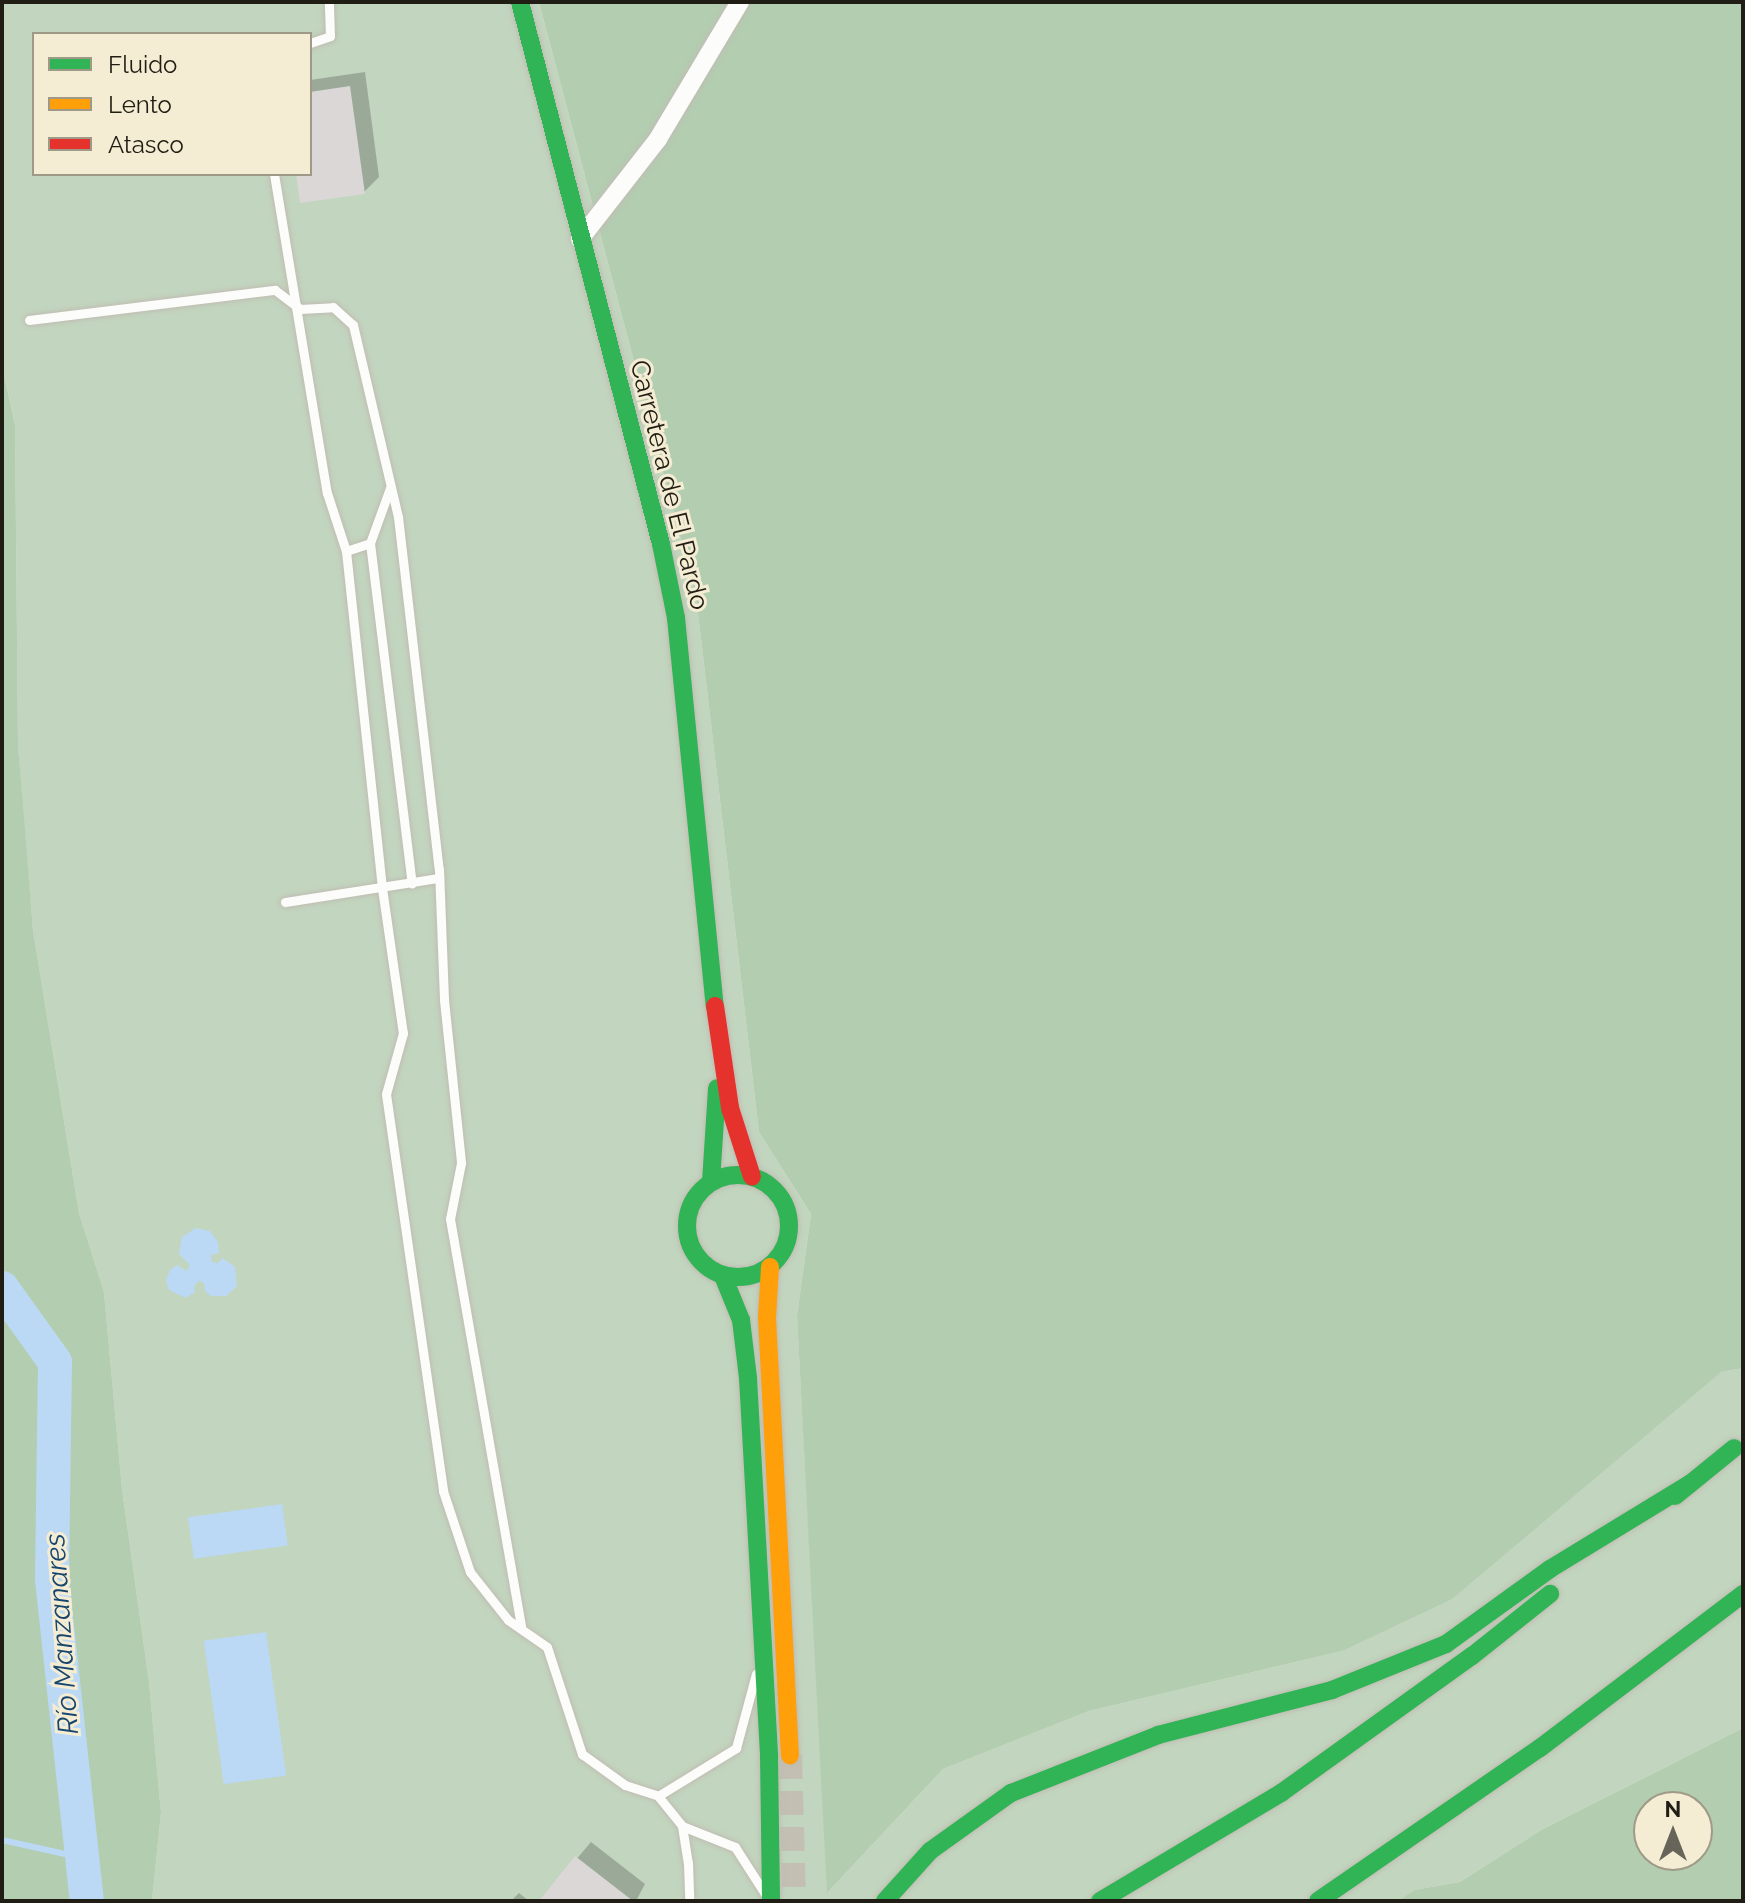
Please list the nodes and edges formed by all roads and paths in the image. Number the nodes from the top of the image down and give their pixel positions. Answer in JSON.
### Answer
{"nodes":[{"id":1,"x":329,"y":2,"type":"edge"},
{"id":2,"x":520,"y":2,"type":"edge"},
{"id":3,"x":740,"y":2,"type":"edge"},
{"id":4,"x":312,"y":42,"type":"edge"},
{"id":5,"x":274,"y":176,"type":"edge"},
{"id":6,"x":580,"y":239,"type":"junction"},
{"id":7,"x":293,"y":304,"type":"junction"},
{"id":8,"x":29,"y":320,"type":"dead end"},
{"id":9,"x":390,"y":488,"type":"junction"},
{"id":10,"x":370,"y":543,"type":"junction"},
{"id":11,"x":346,"y":551,"type":"junction"},
{"id":12,"x":439,"y":878,"type":"junction"},
{"id":13,"x":412,"y":883,"type":"junction"},
{"id":14,"x":382,"y":888,"type":"junction"},
{"id":15,"x":285,"y":902,"type":"dead end"},
{"id":16,"x":718,"y":1038,"type":"junction"},
{"id":17,"x":752,"y":1177,"type":"junction"},
{"id":18,"x":711,"y":1182,"type":"junction"},
{"id":19,"x":770,"y":1267,"type":"junction"},
{"id":20,"x":723,"y":1276,"type":"junction"},
{"id":21,"x":1734,"y":1448,"type":"dead end"},
{"id":22,"x":1691,"y":1483,"type":"junction"},
{"id":23,"x":1743,"y":1594,"type":"edge"},
{"id":24,"x":1743,"y":1614,"type":"edge"},
{"id":25,"x":521,"y":1627,"type":"junction"},
{"id":26,"x":762,"y":1652,"type":"junction"},
{"id":27,"x":790,"y":1755,"type":"tunnel mouth"},
{"id":28,"x":1537,"y":1773,"type":"dead end"},
{"id":29,"x":658,"y":1796,"type":"junction"},
{"id":30,"x":682,"y":1826,"type":"junction"},
{"id":31,"x":689,"y":1901,"type":"edge"},
{"id":32,"x":770,"y":1901,"type":"edge"},
{"id":33,"x":885,"y":1901,"type":"edge"},
{"id":34,"x":1100,"y":1901,"type":"edge"},
{"id":35,"x":1318,"y":1901,"type":"edge"}],
"edges":[{"from":1,"to":4,"type":"lane"},
{"from":2,"to":6,"type":"main road","name":"Carretera de El Pardo"},
{"from":3,"to":6,"type":"street"},
{"from":5,"to":7,"type":"lane"},
{"from":6,"to":16,"type":"main road","name":"Carretera de El Pardo"},
{"from":7,"to":8,"type":"lane"},
{"from":7,"to":9,"type":"lane"},
{"from":7,"to":11,"type":"lane"},
{"from":9,"to":10,"type":"lane"},
{"from":9,"to":12,"type":"lane"},
{"from":10,"to":11,"type":"lane"},
{"from":10,"to":13,"type":"lane"},
{"from":11,"to":14,"type":"lane"},
{"from":12,"to":13,"type":"lane"},
{"from":12,"to":25,"type":"lane"},
{"from":13,"to":14,"type":"lane"},
{"from":14,"to":15,"type":"lane"},
{"from":14,"to":25,"type":"lane"},
{"from":16,"to":17,"type":"main road","name":"Carretera de El Pardo"},
{"from":16,"to":18,"type":"main road","name":"Carretera de El Pardo"},
{"from":17,"to":18,"type":"main road"},
{"from":17,"to":19,"type":"main road"},
{"from":18,"to":20,"type":"main road"},
{"from":19,"to":20,"type":"main road"},
{"from":19,"to":27,"type":"main road"},
{"from":20,"to":26,"type":"main road"},
{"from":21,"to":22,"type":"main road"},
{"from":22,"to":33,"type":"main road"},
{"from":22,"to":34,"type":"main road"},
{"from":23,"to":35,"type":"main road"},
{"from":24,"to":28,"type":"main road"},
{"from":25,"to":29,"type":"lane"},
{"from":26,"to":29,"type":"lane"},
{"from":26,"to":32,"type":"main road"},
{"from":29,"to":30,"type":"lane"},
{"from":30,"to":31,"type":"lane"},
{"from":30,"to":32,"type":"lane"}]}
